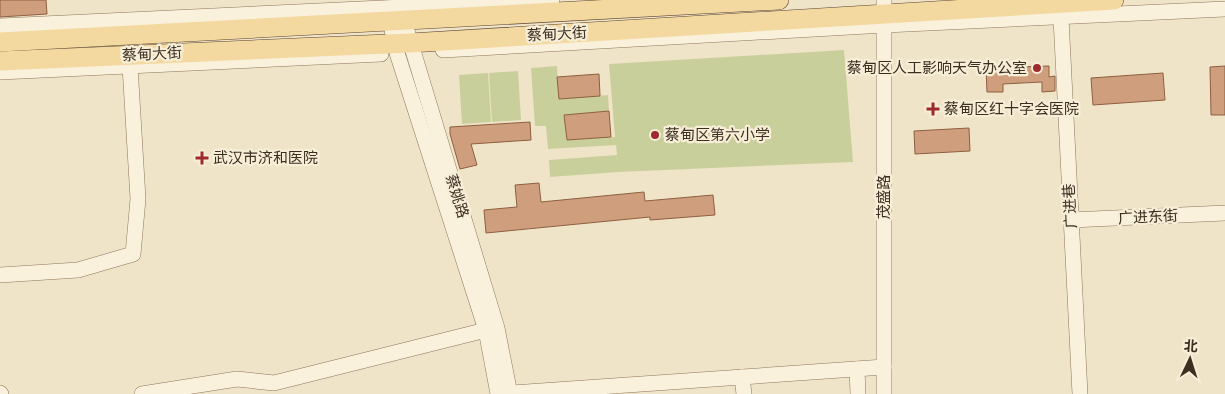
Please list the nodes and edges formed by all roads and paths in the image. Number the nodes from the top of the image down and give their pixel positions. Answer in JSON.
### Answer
{"nodes":[{"id":1,"x":552,"y":0,"type":"edge"},
{"id":2,"x":779,"y":0,"type":"edge"},
{"id":3,"x":1114,"y":0,"type":"edge"},
{"id":4,"x":704,"y":2,"type":"edge"},
{"id":5,"x":394,"y":10,"type":"edge"},
{"id":6,"x":1225,"y":10,"type":"edge"},
{"id":7,"x":884,"y":13,"type":"edge"},
{"id":8,"x":1061,"y":18,"type":"junction"},
{"id":9,"x":0,"y":26,"type":"edge"},
{"id":10,"x":0,"y":42,"type":"edge"},
{"id":11,"x":403,"y":48,"type":"junction"},
{"id":12,"x":0,"y":61,"type":"edge"},
{"id":13,"x":130,"y":66,"type":"junction"},
{"id":14,"x":0,"y":72,"type":"edge"},
{"id":15,"x":1225,"y":213,"type":"edge"},
{"id":16,"x":1071,"y":220,"type":"junction"},
{"id":17,"x":0,"y":275,"type":"edge"},
{"id":18,"x":492,"y":329,"type":"junction"},
{"id":19,"x":884,"y":367,"type":"junction"},
{"id":20,"x":857,"y":369,"type":"junction"},
{"id":21,"x":742,"y":377,"type":"junction"},
{"id":22,"x":636,"y":389,"type":"edge"},
{"id":23,"x":142,"y":394,"type":"edge"},
{"id":24,"x":504,"y":394,"type":"edge"},
{"id":25,"x":744,"y":394,"type":"edge"},
{"id":26,"x":858,"y":394,"type":"edge"},
{"id":27,"x":884,"y":394,"type":"edge"},
{"id":28,"x":1080,"y":394,"type":"edge"}],
"edges":[{"from":1,"to":5,"type":"street"},
{"from":2,"to":4,"type":"main road","name":"蔡甸大街"},
{"from":3,"to":7,"type":"main road","name":"蔡甸大街"},
{"from":4,"to":5,"type":"main road","name":"蔡甸大街"},
{"from":5,"to":9,"type":"street"},
{"from":5,"to":10,"type":"main road","name":"蔡甸大街"},
{"from":5,"to":11,"type":"street","name":"蔡姚路"},
{"from":6,"to":8,"type":"street"},
{"from":7,"to":8,"type":"street"},
{"from":7,"to":11,"type":"main road","name":"蔡甸大街"},
{"from":7,"to":19,"type":"street","name":"茂盛路"},
{"from":8,"to":16,"type":"street","name":"广进巷"},
{"from":11,"to":12,"type":"main road","name":"蔡甸大街"},
{"from":11,"to":13,"type":"street"},
{"from":11,"to":18,"type":"street","name":"蔡姚路"},
{"from":13,"to":14,"type":"street"},
{"from":13,"to":17,"type":"street"},
{"from":15,"to":16,"type":"street","name":"广进东街"},
{"from":16,"to":28,"type":"street","name":"广进巷"},
{"from":18,"to":23,"type":"street"},
{"from":18,"to":24,"type":"street","name":"蔡姚路"},
{"from":19,"to":20,"type":"street"},
{"from":19,"to":27,"type":"street","name":"茂盛路"},
{"from":20,"to":21,"type":"street"},
{"from":20,"to":26,"type":"street"},
{"from":21,"to":22,"type":"street"},
{"from":21,"to":25,"type":"street"},
{"from":22,"to":24,"type":"street"}]}
